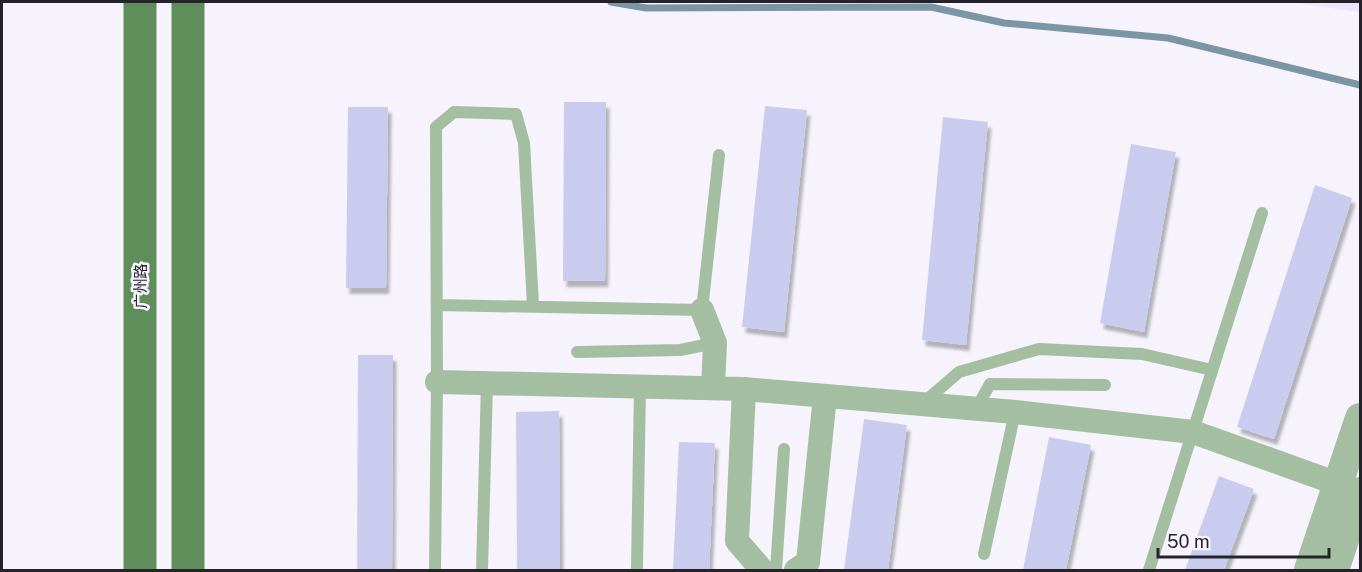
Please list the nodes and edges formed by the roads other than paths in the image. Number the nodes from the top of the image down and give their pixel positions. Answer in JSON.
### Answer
{"nodes":[{"id":1,"x":140,"y":2,"type":"edge"},
{"id":2,"x":188,"y":2,"type":"edge"},
{"id":3,"x":719,"y":155,"type":"dead end"},
{"id":4,"x":1262,"y":213,"type":"dead end"},
{"id":5,"x":437,"y":305,"type":"junction"},
{"id":6,"x":533,"y":305,"type":"junction"},
{"id":7,"x":702,"y":310,"type":"junction"},
{"id":8,"x":715,"y":343,"type":"junction"},
{"id":9,"x":577,"y":352,"type":"dead end"},
{"id":10,"x":1212,"y":370,"type":"junction"},
{"id":11,"x":437,"y":382,"type":"junction"},
{"id":12,"x":487,"y":383,"type":"junction"},
{"id":13,"x":1104,"y":385,"type":"dead end"},
{"id":14,"x":640,"y":386,"type":"junction"},
{"id":15,"x":714,"y":388,"type":"junction"},
{"id":16,"x":744,"y":389,"type":"junction"},
{"id":17,"x":825,"y":396,"type":"junction"},
{"id":18,"x":922,"y":404,"type":"junction"},
{"id":19,"x":976,"y":408,"type":"junction"},
{"id":20,"x":1015,"y":412,"type":"junction"},
{"id":21,"x":1360,"y":418,"type":"edge"},
{"id":22,"x":1192,"y":432,"type":"junction"},
{"id":23,"x":784,"y":449,"type":"dead end"},
{"id":24,"x":1349,"y":488,"type":"edge"},
{"id":25,"x":984,"y":554,"type":"dead end"},
{"id":26,"x":637,"y":568,"type":"dead end"},
{"id":27,"x":140,"y":570,"type":"edge"},
{"id":28,"x":188,"y":570,"type":"edge"},
{"id":29,"x":435,"y":570,"type":"edge"},
{"id":30,"x":482,"y":570,"type":"edge"},
{"id":31,"x":762,"y":570,"type":"edge"},
{"id":32,"x":776,"y":570,"type":"edge"},
{"id":33,"x":796,"y":570,"type":"edge"},
{"id":34,"x":1149,"y":570,"type":"edge"},
{"id":35,"x":1309,"y":570,"type":"edge"},
{"id":36,"x":1334,"y":570,"type":"edge"}],
"edges":[{"from":1,"to":27,"type":"main road","name":"广州路"},
{"from":2,"to":28,"type":"main road"},
{"from":3,"to":7,"type":"lane"},
{"from":4,"to":10,"type":"lane"},
{"from":5,"to":6,"type":"lane"},
{"from":5,"to":6,"type":"lane"},
{"from":5,"to":11,"type":"lane"},
{"from":6,"to":7,"type":"lane"},
{"from":7,"to":8,"type":"street"},
{"from":8,"to":9,"type":"lane"},
{"from":8,"to":15,"type":"street"},
{"from":10,"to":18,"type":"lane"},
{"from":10,"to":22,"type":"lane"},
{"from":11,"to":12,"type":"street"},
{"from":11,"to":29,"type":"lane"},
{"from":12,"to":14,"type":"street"},
{"from":12,"to":30,"type":"lane"},
{"from":13,"to":19,"type":"lane"},
{"from":14,"to":15,"type":"street"},
{"from":14,"to":26,"type":"lane"},
{"from":15,"to":16,"type":"street"},
{"from":16,"to":17,"type":"street"},
{"from":16,"to":31,"type":"street"},
{"from":17,"to":18,"type":"street"},
{"from":17,"to":33,"type":"street"},
{"from":18,"to":19,"type":"street"},
{"from":19,"to":20,"type":"street"},
{"from":20,"to":22,"type":"street"},
{"from":20,"to":25,"type":"lane"},
{"from":21,"to":24,"type":"street"},
{"from":22,"to":24,"type":"street"},
{"from":22,"to":34,"type":"lane"},
{"from":23,"to":32,"type":"lane"},
{"from":24,"to":35,"type":"street"},
{"from":24,"to":36,"type":"street"}]}
